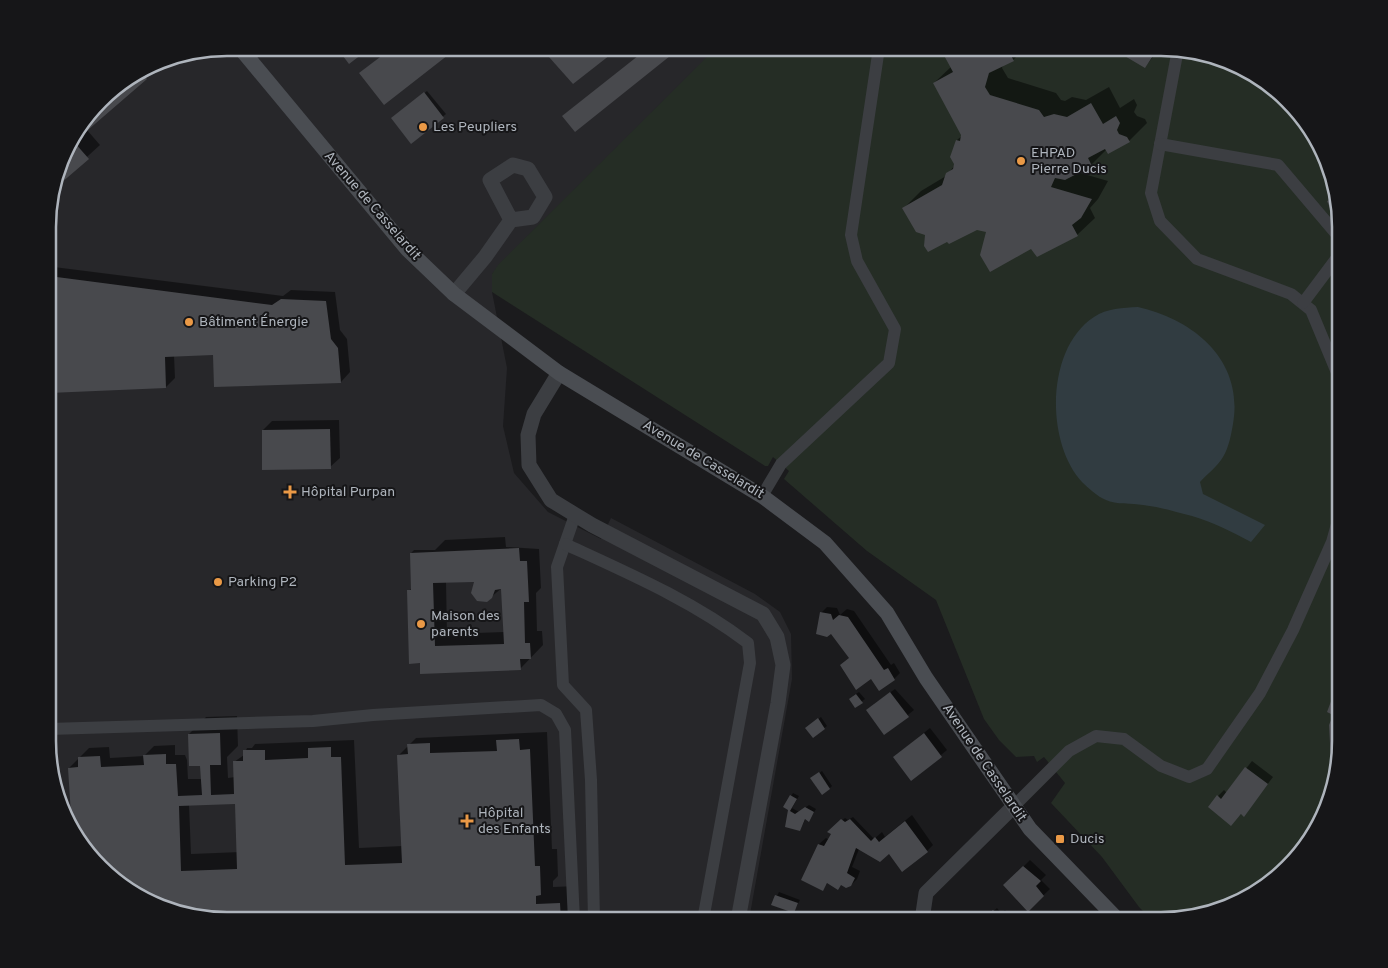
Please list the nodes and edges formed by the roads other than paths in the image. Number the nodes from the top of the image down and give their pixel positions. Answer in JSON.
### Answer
{"nodes":[{"id":1,"x":247,"y":57,"type":"edge"},
{"id":2,"x":878,"y":57,"type":"edge"},
{"id":3,"x":1176,"y":58,"type":"edge"},
{"id":4,"x":1160,"y":144,"type":"junction"},
{"id":5,"x":511,"y":220,"type":"dead end"},
{"id":6,"x":1331,"y":227,"type":"edge"},
{"id":7,"x":1331,"y":266,"type":"edge"},
{"id":8,"x":454,"y":294,"type":"junction"},
{"id":9,"x":1303,"y":303,"type":"junction"},
{"id":10,"x":1331,"y":358,"type":"edge"},
{"id":11,"x":559,"y":373,"type":"junction"},
{"id":12,"x":762,"y":496,"type":"junction"},
{"id":13,"x":575,"y":515,"type":"junction"},
{"id":14,"x":565,"y":544,"type":"junction"},
{"id":15,"x":1331,"y":544,"type":"edge"},
{"id":16,"x":57,"y":729,"type":"edge"},
{"id":17,"x":1014,"y":806,"type":"junction"},
{"id":18,"x":574,"y":911,"type":"edge"},
{"id":19,"x":594,"y":911,"type":"edge"},
{"id":20,"x":705,"y":912,"type":"edge"},
{"id":21,"x":740,"y":912,"type":"edge"},
{"id":22,"x":923,"y":912,"type":"edge"},
{"id":23,"x":1110,"y":912,"type":"edge"}],
"edges":[{"from":1,"to":8,"type":"street","name":"Avenue de Casselardit"},
{"from":2,"to":12,"type":"lane"},
{"from":3,"to":4,"type":"lane"},
{"from":4,"to":6,"type":"lane"},
{"from":4,"to":9,"type":"lane"},
{"from":5,"to":8,"type":"street"},
{"from":7,"to":9,"type":"lane"},
{"from":8,"to":11,"type":"street","name":"Avenue de Casselardit"},
{"from":9,"to":10,"type":"lane"},
{"from":11,"to":12,"type":"street","name":"Avenue de Casselardit"},
{"from":11,"to":13,"type":"street"},
{"from":12,"to":17,"type":"street","name":"Avenue de Casselardit"},
{"from":13,"to":14,"type":"lane"},
{"from":13,"to":21,"type":"street"},
{"from":14,"to":19,"type":"lane"},
{"from":14,"to":20,"type":"lane"},
{"from":15,"to":17,"type":"lane"},
{"from":16,"to":18,"type":"lane"},
{"from":17,"to":22,"type":"street"},
{"from":17,"to":23,"type":"street","name":"Avenue de Casselardit"}]}
